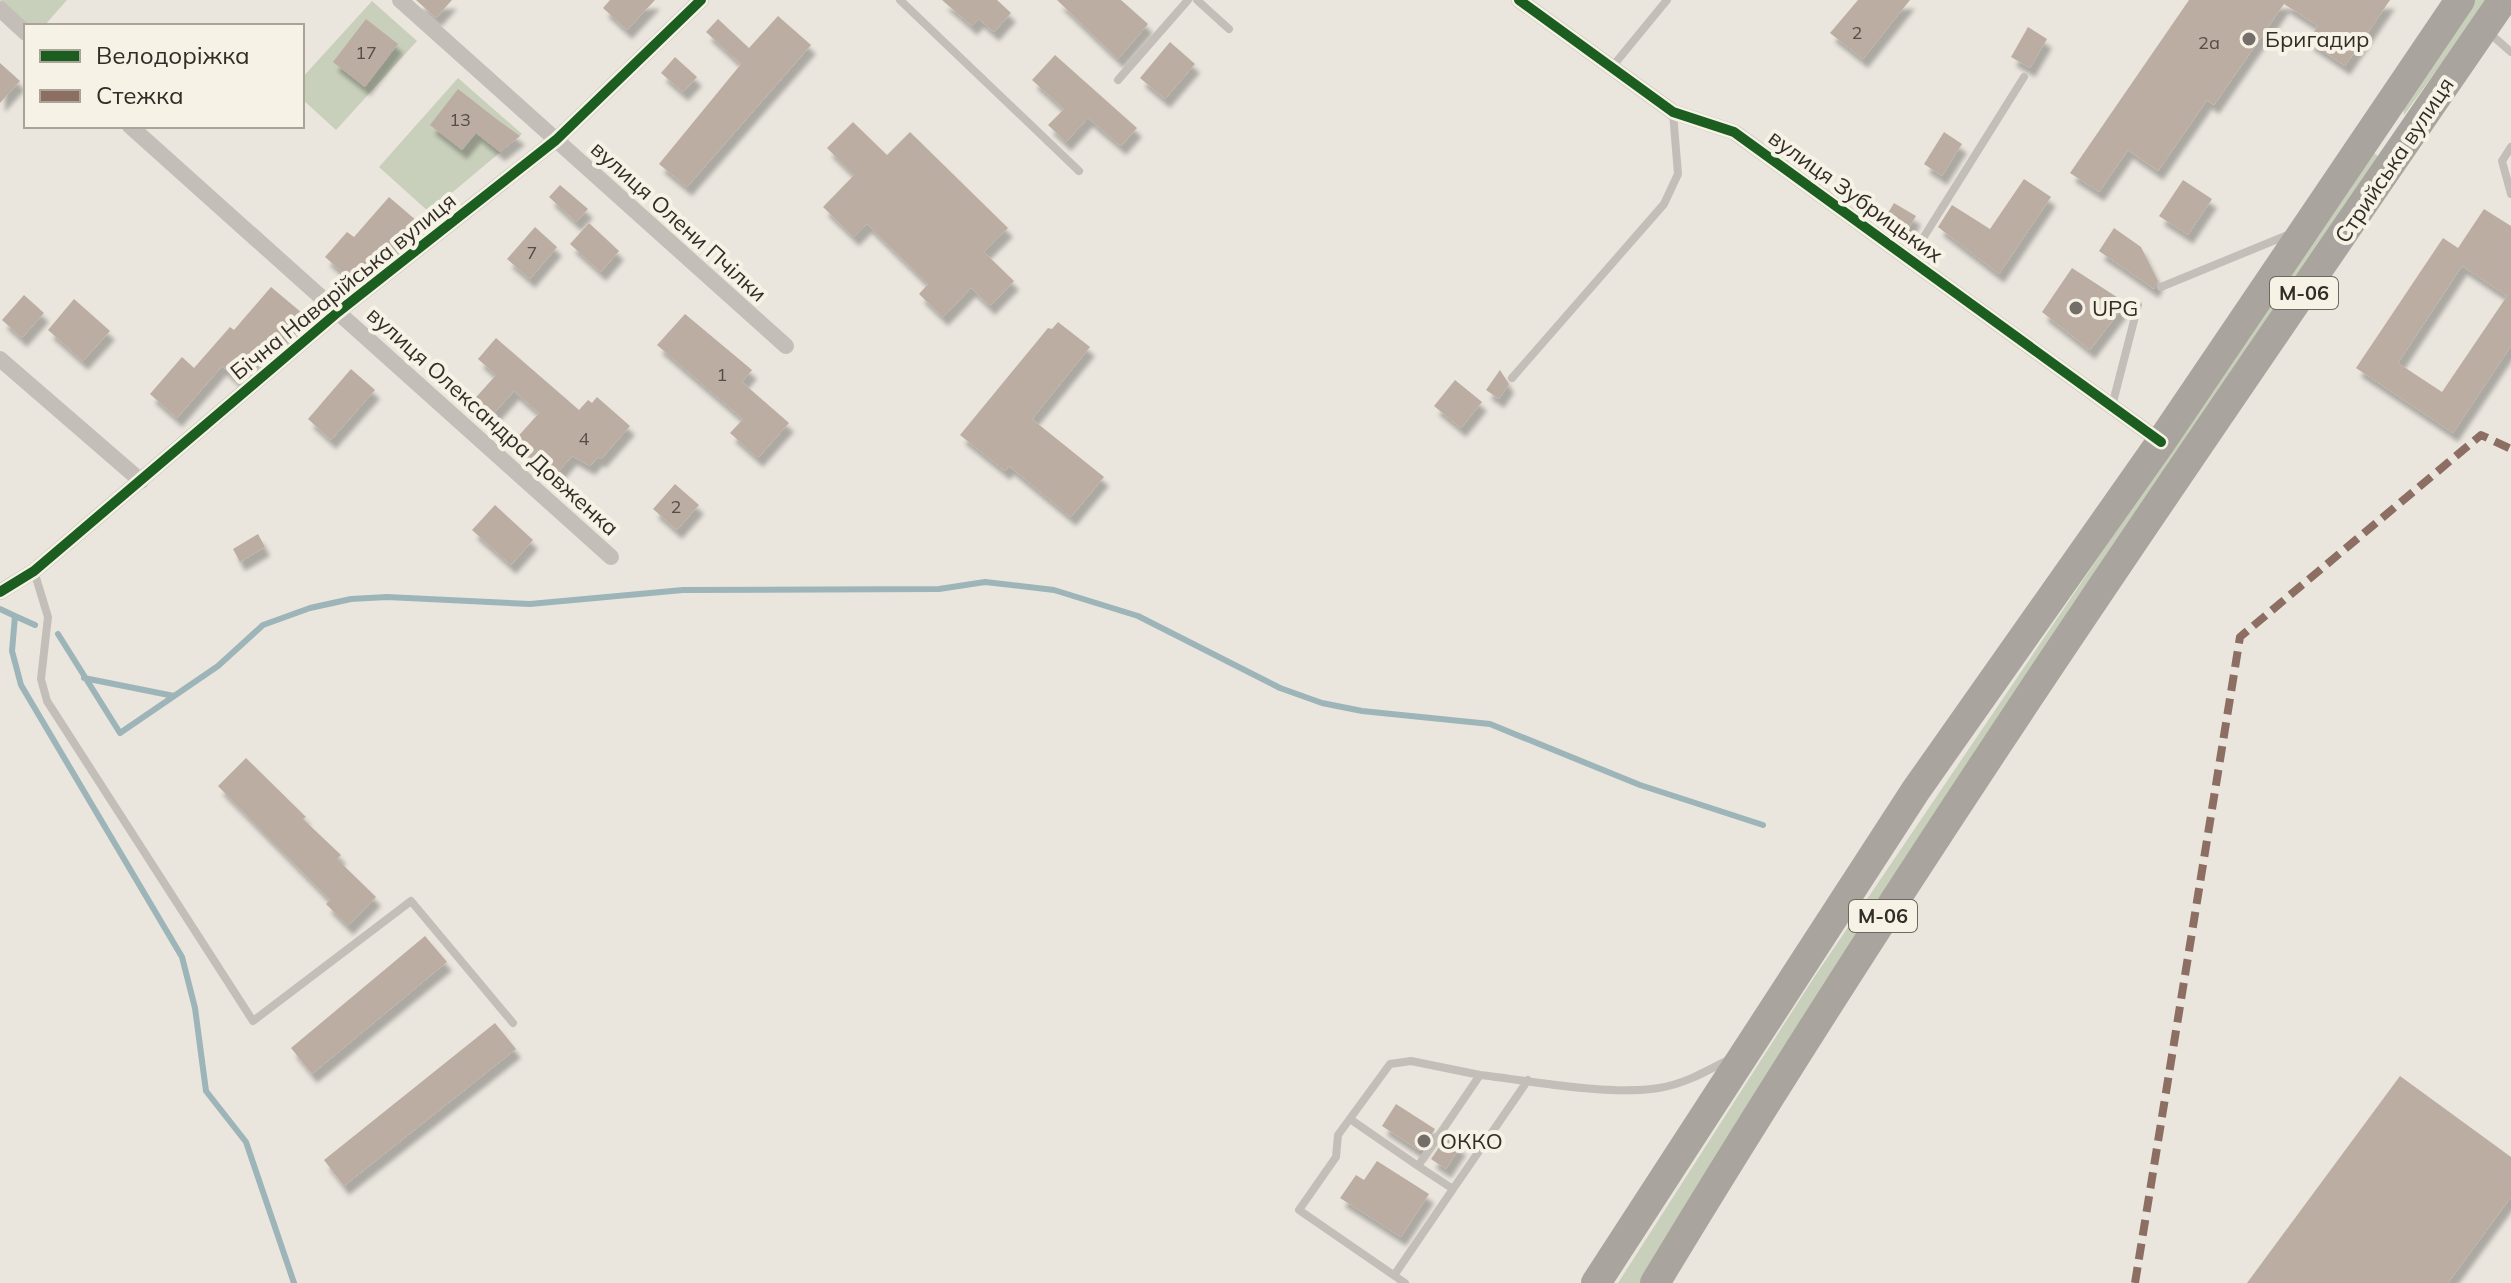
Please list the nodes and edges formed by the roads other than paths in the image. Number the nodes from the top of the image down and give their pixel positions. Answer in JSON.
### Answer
{"nodes":[{"id":1,"x":400,"y":0,"type":"edge"},
{"id":2,"x":701,"y":0,"type":"edge"},
{"id":3,"x":900,"y":0,"type":"edge"},
{"id":4,"x":1188,"y":0,"type":"edge"},
{"id":5,"x":1197,"y":0,"type":"edge"},
{"id":6,"x":1519,"y":0,"type":"edge"},
{"id":7,"x":1667,"y":0,"type":"edge"},
{"id":8,"x":2460,"y":0,"type":"edge"},
{"id":9,"x":2503,"y":0,"type":"edge"},
{"id":10,"x":0,"y":9,"type":"edge"},
{"id":11,"x":2483,"y":28,"type":"junction"},
{"id":12,"x":1229,"y":29,"type":"dead end"},
{"id":13,"x":24,"y":31,"type":"edge"},
{"id":14,"x":2511,"y":52,"type":"edge"},
{"id":15,"x":1612,"y":68,"type":"junction"},
{"id":16,"x":2024,"y":77,"type":"dead end"},
{"id":17,"x":1118,"y":80,"type":"dead end"},
{"id":18,"x":1673,"y":112,"type":"junction"},
{"id":19,"x":132,"y":128,"type":"edge"},
{"id":20,"x":556,"y":140,"type":"junction"},
{"id":21,"x":2511,"y":147,"type":"edge"},
{"id":22,"x":1079,"y":171,"type":"dead end"},
{"id":23,"x":2511,"y":194,"type":"edge"},
{"id":24,"x":2302,"y":229,"type":"junction"},
{"id":25,"x":1910,"y":259,"type":"junction"},
{"id":26,"x":2161,"y":287,"type":"dead end"},
{"id":27,"x":2138,"y":305,"type":"dead end"},
{"id":28,"x":338,"y":312,"type":"junction"},
{"id":29,"x":786,"y":346,"type":"dead end"},
{"id":30,"x":0,"y":359,"type":"edge"},
{"id":31,"x":1512,"y":378,"type":"dead end"},
{"id":32,"x":2112,"y":406,"type":"junction"},
{"id":33,"x":2161,"y":442,"type":"junction"},
{"id":34,"x":141,"y":481,"type":"junction"},
{"id":35,"x":611,"y":557,"type":"dead end"},
{"id":36,"x":34,"y":571,"type":"junction"},
{"id":37,"x":0,"y":592,"type":"edge"},
{"id":38,"x":513,"y":1023,"type":"dead end"},
{"id":39,"x":1746,"y":1051,"type":"junction"},
{"id":40,"x":1480,"y":1075,"type":"junction"},
{"id":41,"x":1528,"y":1080,"type":"junction"},
{"id":42,"x":1350,"y":1119,"type":"junction"},
{"id":43,"x":1418,"y":1166,"type":"junction"},
{"id":44,"x":1453,"y":1189,"type":"junction"},
{"id":45,"x":1395,"y":1274,"type":"junction"},
{"id":46,"x":1405,"y":1283,"type":"edge"},
{"id":47,"x":1596,"y":1283,"type":"edge"},
{"id":48,"x":1655,"y":1283,"type":"edge"}],
"edges":[{"from":1,"to":20,"type":"street","name":"вулиця Олени Пчілки"},
{"from":2,"to":20,"type":"street","name":"Бічна Наварійська вулиця"},
{"from":3,"to":22,"type":"lane"},
{"from":4,"to":17,"type":"lane"},
{"from":5,"to":12,"type":"lane"},
{"from":6,"to":15,"type":"street","name":"вулиця Зубрицьких"},
{"from":7,"to":15,"type":"lane"},
{"from":8,"to":24,"type":"highway","name":"Стрийська вулиця","number":"М-06"},
{"from":9,"to":11,"type":"highway","name":"Стрийська вулиця","number":"М-06"},
{"from":10,"to":13,"type":"street"},
{"from":11,"to":14,"type":"lane"},
{"from":11,"to":48,"type":"highway","name":"Стрийська вулиця","number":"М-06"},
{"from":15,"to":18,"type":"street","name":"вулиця Зубрицьких"},
{"from":16,"to":25,"type":"lane"},
{"from":18,"to":25,"type":"street","name":"вулиця Зубрицьких"},
{"from":18,"to":31,"type":"lane"},
{"from":19,"to":28,"type":"street","name":"вулиця Олександра Довженка"},
{"from":20,"to":28,"type":"street","name":"Бічна Наварійська вулиця"},
{"from":20,"to":29,"type":"street","name":"вулиця Олени Пчілки"},
{"from":21,"to":23,"type":"lane"},
{"from":24,"to":26,"type":"lane"},
{"from":24,"to":33,"type":"highway","name":"Стрийська вулиця","number":"М-06"},
{"from":25,"to":32,"type":"street","name":"вулиця Зубрицьких"},
{"from":27,"to":32,"type":"lane"},
{"from":28,"to":34,"type":"street","name":"Бічна Наварійська вулиця"},
{"from":28,"to":35,"type":"street","name":"вулиця Олександра Довженка"},
{"from":30,"to":34,"type":"street"},
{"from":32,"to":33,"type":"street","name":"вулиця Зубрицьких"},
{"from":33,"to":39,"type":"highway","name":"Стрийська вулиця","number":"М-06"},
{"from":34,"to":36,"type":"street","name":"Бічна Наварійська вулиця"},
{"from":36,"to":37,"type":"street","name":"Бічна Наварійська вулиця"},
{"from":36,"to":38,"type":"lane"},
{"from":39,"to":41,"type":"lane"},
{"from":39,"to":47,"type":"highway","number":"М-06"},
{"from":40,"to":41,"type":"lane"},
{"from":40,"to":42,"type":"lane"},
{"from":40,"to":43,"type":"lane"},
{"from":41,"to":44,"type":"lane"},
{"from":42,"to":43,"type":"lane"},
{"from":42,"to":45,"type":"lane"},
{"from":43,"to":44,"type":"lane"},
{"from":44,"to":45,"type":"lane"},
{"from":45,"to":46,"type":"lane"}]}
